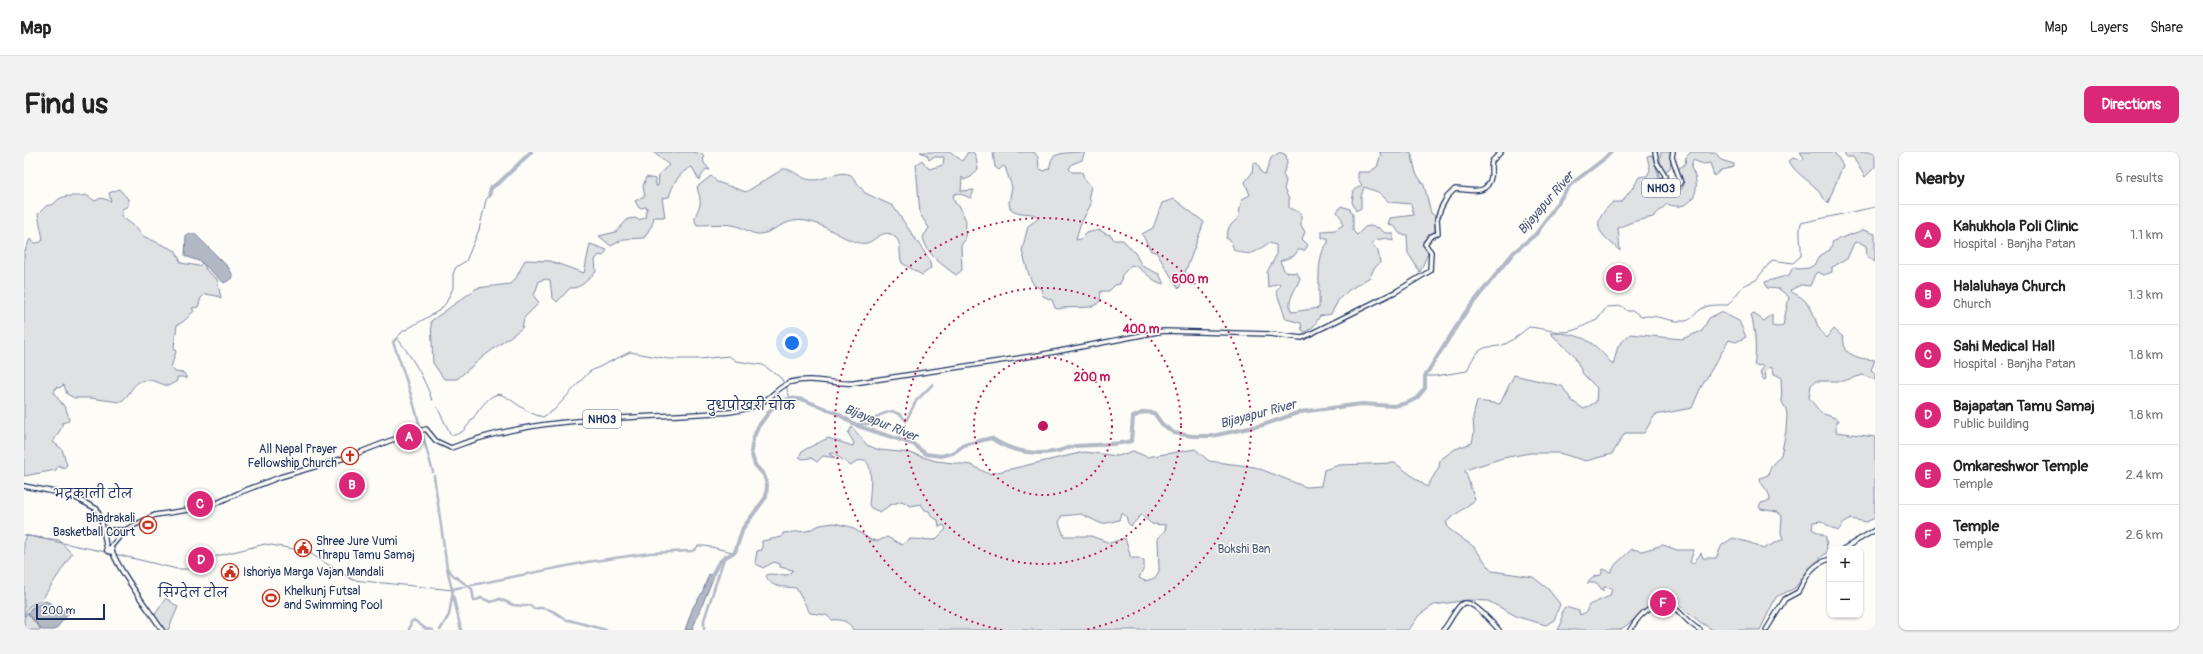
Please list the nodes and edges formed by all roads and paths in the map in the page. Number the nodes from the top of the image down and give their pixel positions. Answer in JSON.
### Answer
{"nodes":[{"id":1,"x":1501,"y":152,"type":"edge"},
{"id":2,"x":1655,"y":152,"type":"edge"},
{"id":3,"x":1673,"y":152,"type":"edge"},
{"id":4,"x":24,"y":486,"type":"edge"},
{"id":5,"x":103,"y":530,"type":"junction"},
{"id":6,"x":125,"y":530,"type":"junction"},
{"id":7,"x":1875,"y":530,"type":"edge"},
{"id":8,"x":1848,"y":546,"type":"edge"},
{"id":9,"x":109,"y":548,"type":"junction"},
{"id":10,"x":1827,"y":560,"type":"edge"},
{"id":11,"x":162,"y":630,"type":"edge"},
{"id":12,"x":1443,"y":630,"type":"edge"},
{"id":13,"x":1499,"y":630,"type":"edge"},
{"id":14,"x":1630,"y":630,"type":"edge"},
{"id":15,"x":1700,"y":630,"type":"edge"},
{"id":16,"x":1766,"y":630,"type":"edge"}],
"edges":[{"from":1,"to":6,"type":"main road","number":"NH03"},
{"from":2,"to":3,"type":"main road","number":"NH03"},
{"from":4,"to":5,"type":"main road"},
{"from":5,"to":6,"type":"main road"},
{"from":5,"to":9,"type":"main road"},
{"from":6,"to":9,"type":"main road"},
{"from":7,"to":8,"type":"main road"},
{"from":9,"to":11,"type":"main road"},
{"from":10,"to":16,"type":"main road"},
{"from":12,"to":13,"type":"main road"},
{"from":14,"to":15,"type":"main road"}]}
